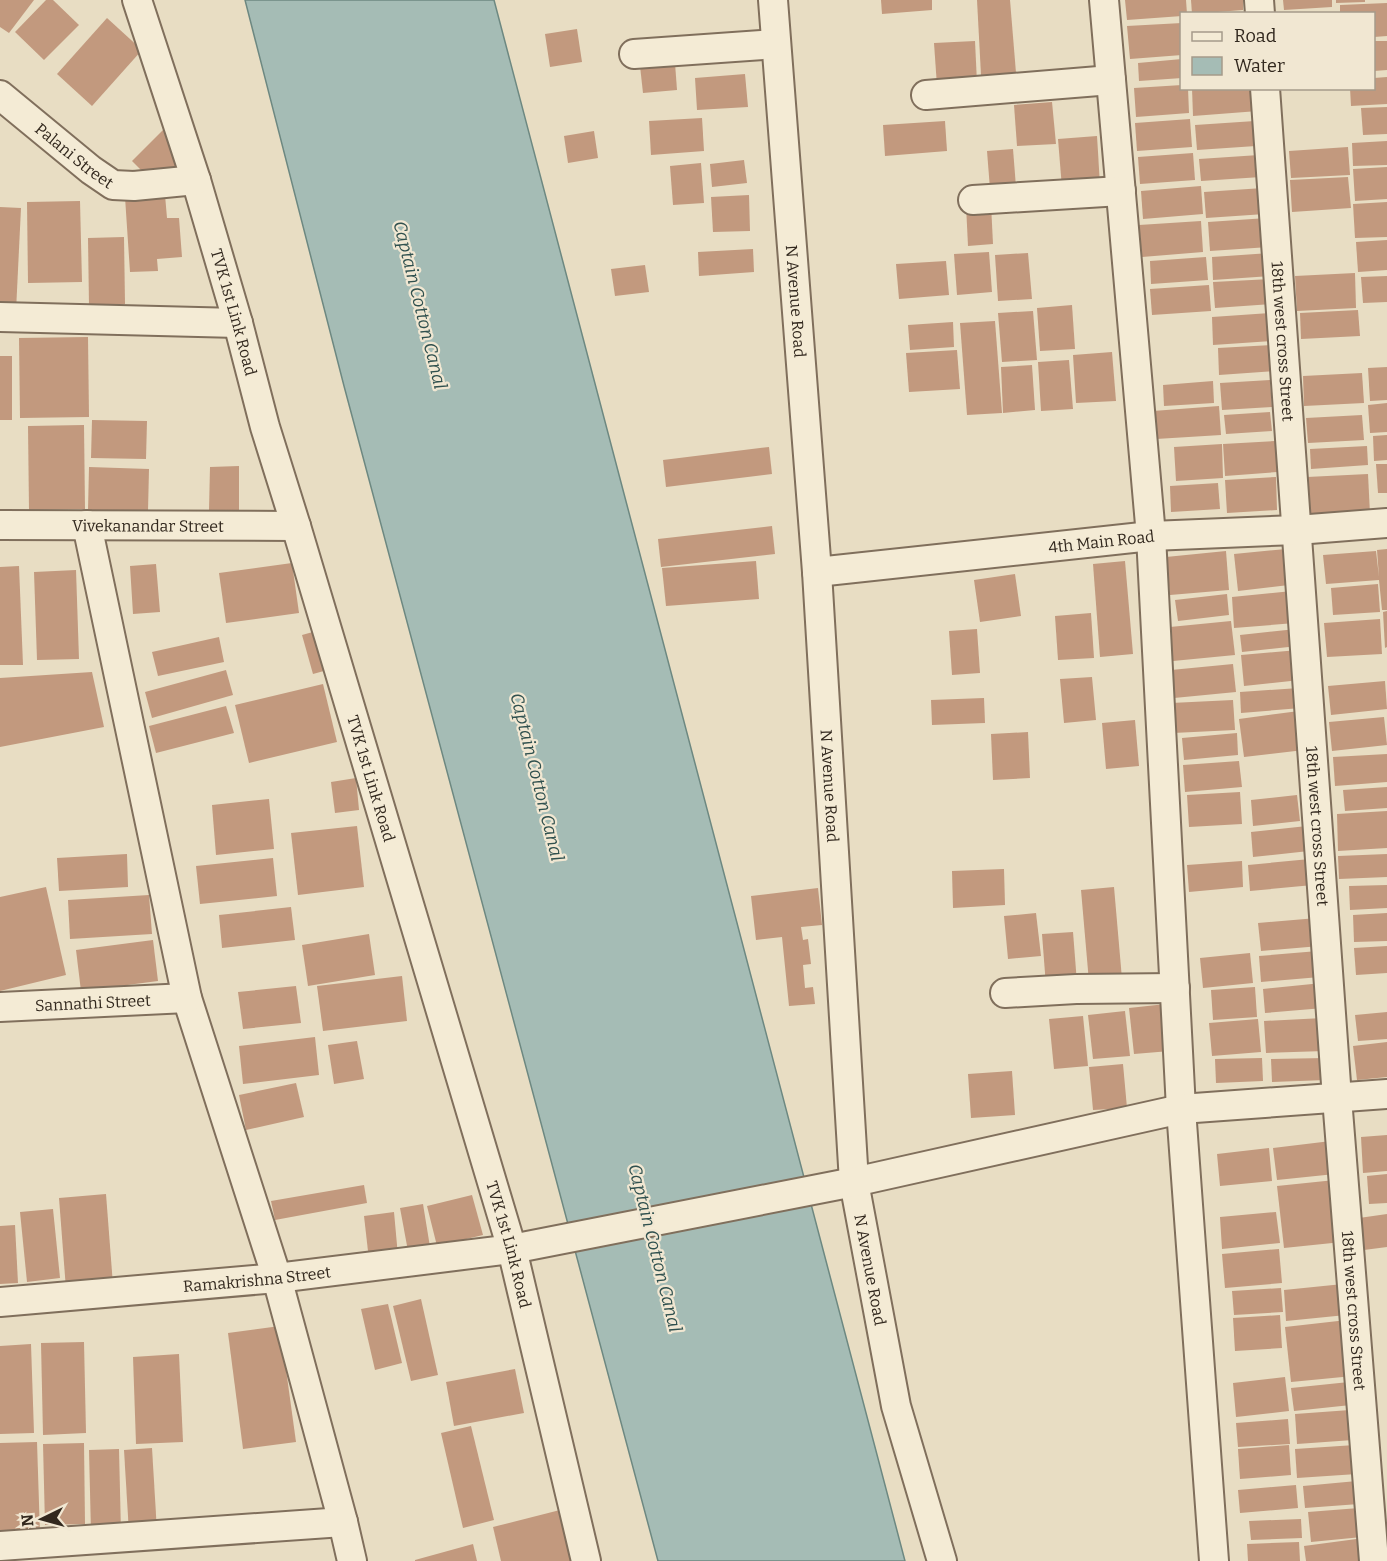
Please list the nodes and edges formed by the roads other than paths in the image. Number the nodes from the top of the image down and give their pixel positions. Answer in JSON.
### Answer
{"nodes":[{"id":1,"x":137,"y":0,"type":"edge"},
{"id":2,"x":772,"y":0,"type":"edge"},
{"id":3,"x":1104,"y":0,"type":"edge"},
{"id":4,"x":776,"y":44,"type":"junction"},
{"id":5,"x":634,"y":54,"type":"dead end"},
{"id":6,"x":1111,"y":80,"type":"junction"},
{"id":7,"x":1265,"y":90,"type":"edge"},
{"id":8,"x":0,"y":94,"type":"edge"},
{"id":9,"x":926,"y":95,"type":"dead end"},
{"id":10,"x":196,"y":180,"type":"junction"},
{"id":11,"x":1120,"y":191,"type":"junction"},
{"id":12,"x":973,"y":200,"type":"dead end"},
{"id":13,"x":0,"y":316,"type":"edge"},
{"id":14,"x":238,"y":323,"type":"junction"},
{"id":15,"x":1387,"y":524,"type":"edge"},
{"id":16,"x":0,"y":525,"type":"edge"},
{"id":17,"x":87,"y":525,"type":"junction"},
{"id":18,"x":297,"y":526,"type":"junction"},
{"id":19,"x":1296,"y":530,"type":"junction"},
{"id":20,"x":1151,"y":536,"type":"junction"},
{"id":21,"x":817,"y":572,"type":"junction"},
{"id":22,"x":1174,"y":988,"type":"junction"},
{"id":23,"x":1005,"y":993,"type":"dead end"},
{"id":24,"x":187,"y":998,"type":"junction"},
{"id":25,"x":0,"y":1007,"type":"edge"},
{"id":26,"x":1387,"y":1094,"type":"edge"},
{"id":27,"x":1337,"y":1098,"type":"junction"},
{"id":28,"x":1181,"y":1109,"type":"junction"},
{"id":29,"x":854,"y":1182,"type":"junction"},
{"id":30,"x":512,"y":1249,"type":"junction"},
{"id":31,"x":277,"y":1278,"type":"junction"},
{"id":32,"x":0,"y":1302,"type":"edge"},
{"id":33,"x":343,"y":1521,"type":"junction"},
{"id":34,"x":0,"y":1546,"type":"edge"},
{"id":35,"x":79,"y":1551,"type":"edge"},
{"id":36,"x":352,"y":1561,"type":"edge"},
{"id":37,"x":586,"y":1561,"type":"edge"},
{"id":38,"x":942,"y":1561,"type":"edge"},
{"id":39,"x":1214,"y":1561,"type":"edge"},
{"id":40,"x":1374,"y":1561,"type":"edge"}],
"edges":[{"from":1,"to":10,"type":"street","name":"TVK 1st Link Road"},
{"from":2,"to":4,"type":"street","name":"N Avenue Road"},
{"from":3,"to":6,"type":"street"},
{"from":4,"to":5,"type":"street"},
{"from":4,"to":21,"type":"street","name":"N Avenue Road"},
{"from":6,"to":9,"type":"street"},
{"from":6,"to":11,"type":"street"},
{"from":7,"to":19,"type":"street","name":"18th west cross Street"},
{"from":8,"to":10,"type":"street","name":"Palani Street"},
{"from":10,"to":14,"type":"street","name":"TVK 1st Link Road"},
{"from":11,"to":12,"type":"street"},
{"from":11,"to":20,"type":"street"},
{"from":13,"to":14,"type":"street"},
{"from":14,"to":18,"type":"street","name":"TVK 1st Link Road"},
{"from":15,"to":19,"type":"street","name":"4th Main Road"},
{"from":16,"to":17,"type":"street","name":"Vivekanandar Street"},
{"from":17,"to":18,"type":"street","name":"Vivekanandar Street"},
{"from":17,"to":24,"type":"street"},
{"from":18,"to":30,"type":"street","name":"TVK 1st Link Road"},
{"from":19,"to":20,"type":"street","name":"4th Main Road"},
{"from":19,"to":27,"type":"street","name":"18th west cross Street"},
{"from":20,"to":21,"type":"street","name":"4th Main Road"},
{"from":20,"to":22,"type":"street"},
{"from":21,"to":29,"type":"street","name":"N Avenue Road"},
{"from":22,"to":23,"type":"street"},
{"from":22,"to":28,"type":"street"},
{"from":24,"to":25,"type":"street","name":"Sannathi Street"},
{"from":24,"to":31,"type":"street"},
{"from":26,"to":27,"type":"street","name":"Ramakrishna Street"},
{"from":27,"to":28,"type":"street","name":"Ramakrishna Street"},
{"from":27,"to":40,"type":"street","name":"18th west cross Street"},
{"from":28,"to":29,"type":"street","name":"Ramakrishna Street"},
{"from":28,"to":39,"type":"street"},
{"from":29,"to":30,"type":"street","name":"Ramakrishna Street"},
{"from":29,"to":38,"type":"street","name":"N Avenue Road"},
{"from":30,"to":31,"type":"street","name":"Ramakrishna Street"},
{"from":30,"to":37,"type":"street","name":"TVK 1st Link Road"},
{"from":31,"to":32,"type":"street","name":"Ramakrishna Street"},
{"from":31,"to":33,"type":"street"},
{"from":33,"to":35,"type":"street"},
{"from":33,"to":36,"type":"street"},
{"from":34,"to":35,"type":"street"}]}
